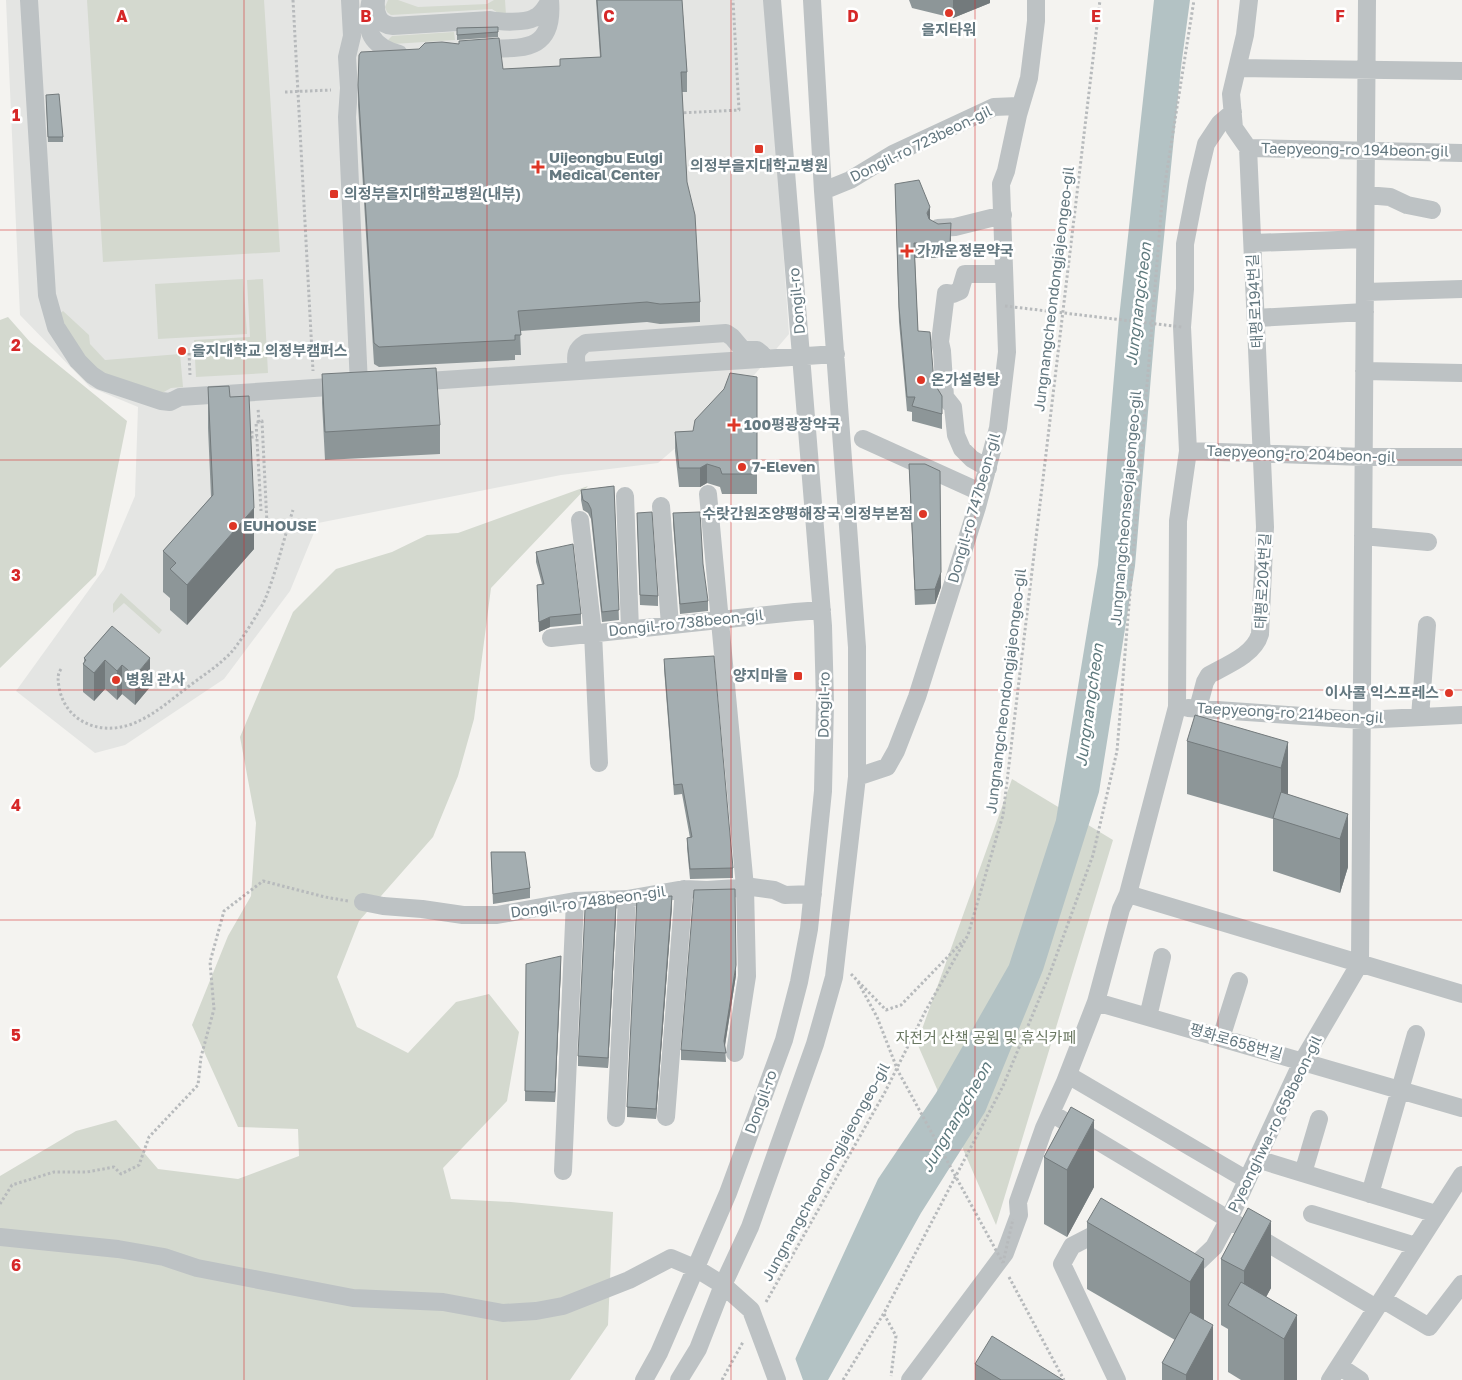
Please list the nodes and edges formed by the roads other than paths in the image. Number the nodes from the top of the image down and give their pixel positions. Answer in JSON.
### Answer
{"nodes":[{"id":1,"x":29,"y":0,"type":"edge"},
{"id":2,"x":338,"y":0,"type":"edge"},
{"id":3,"x":350,"y":0,"type":"edge"},
{"id":4,"x":371,"y":0,"type":"edge"},
{"id":5,"x":376,"y":0,"type":"edge"},
{"id":6,"x":550,"y":0,"type":"edge"},
{"id":7,"x":772,"y":0,"type":"edge"},
{"id":8,"x":812,"y":0,"type":"edge"},
{"id":9,"x":1036,"y":0,"type":"edge"},
{"id":10,"x":1249,"y":0,"type":"edge"},
{"id":11,"x":1367,"y":0,"type":"edge"},
{"id":12,"x":464,"y":50,"type":"edge"},
{"id":13,"x":418,"y":53,"type":"edge"},
{"id":14,"x":399,"y":54,"type":"junction"},
{"id":15,"x":359,"y":56,"type":"junction"},
{"id":16,"x":1238,"y":68,"type":"junction"},
{"id":17,"x":1367,"y":70,"type":"junction"},
{"id":18,"x":1462,"y":71,"type":"edge"},
{"id":19,"x":1020,"y":106,"type":"junction"},
{"id":20,"x":1233,"y":112,"type":"junction"},
{"id":21,"x":1248,"y":148,"type":"junction"},
{"id":22,"x":1366,"y":151,"type":"junction"},
{"id":23,"x":1462,"y":153,"type":"edge"},
{"id":24,"x":823,"y":191,"type":"junction"},
{"id":25,"x":1366,"y":195,"type":"junction"},
{"id":26,"x":1432,"y":210,"type":"dead end"},
{"id":27,"x":1003,"y":215,"type":"junction"},
{"id":28,"x":938,"y":228,"type":"edge"},
{"id":29,"x":1366,"y":239,"type":"junction"},
{"id":30,"x":1252,"y":243,"type":"junction"},
{"id":31,"x":1003,"y":274,"type":"junction"},
{"id":32,"x":1462,"y":289,"type":"edge"},
{"id":33,"x":1365,"y":292,"type":"junction"},
{"id":34,"x":1365,"y":312,"type":"junction"},
{"id":35,"x":1256,"y":318,"type":"junction"},
{"id":36,"x":836,"y":354,"type":"junction"},
{"id":37,"x":801,"y":357,"type":"junction"},
{"id":38,"x":768,"y":359,"type":"junction"},
{"id":39,"x":577,"y":371,"type":"junction"},
{"id":40,"x":1364,"y":371,"type":"junction"},
{"id":41,"x":1462,"y":373,"type":"edge"},
{"id":42,"x":399,"y":383,"type":"edge"},
{"id":43,"x":379,"y":384,"type":"edge"},
{"id":44,"x":359,"y":386,"type":"junction"},
{"id":45,"x":863,"y":440,"type":"dead end"},
{"id":46,"x":1188,"y":450,"type":"junction"},
{"id":47,"x":1262,"y":455,"type":"junction"},
{"id":48,"x":1462,"y":457,"type":"edge"},
{"id":49,"x":1364,"y":458,"type":"junction"},
{"id":50,"x":988,"y":468,"type":"junction"},
{"id":51,"x":980,"y":492,"type":"junction"},
{"id":52,"x":708,"y":494,"type":"dead end"},
{"id":53,"x":624,"y":496,"type":"dead end"},
{"id":54,"x":661,"y":506,"type":"dead end"},
{"id":55,"x":580,"y":520,"type":"dead end"},
{"id":56,"x":1363,"y":536,"type":"junction"},
{"id":57,"x":1428,"y":542,"type":"dead end"},
{"id":58,"x":822,"y":610,"type":"junction"},
{"id":59,"x":720,"y":620,"type":"junction"},
{"id":60,"x":670,"y":625,"type":"junction"},
{"id":61,"x":1428,"y":625,"type":"dead end"},
{"id":62,"x":630,"y":630,"type":"junction"},
{"id":63,"x":593,"y":633,"type":"junction"},
{"id":64,"x":551,"y":638,"type":"dead end"},
{"id":65,"x":1177,"y":707,"type":"junction"},
{"id":66,"x":1198,"y":708,"type":"junction"},
{"id":67,"x":1462,"y":715,"type":"edge"},
{"id":68,"x":1420,"y":718,"type":"junction"},
{"id":69,"x":1362,"y":720,"type":"junction"},
{"id":70,"x":600,"y":764,"type":"dead end"},
{"id":71,"x":857,"y":778,"type":"junction"},
{"id":72,"x":745,"y":887,"type":"junction"},
{"id":73,"x":684,"y":888,"type":"junction"},
{"id":74,"x":813,"y":894,"type":"junction"},
{"id":75,"x":1128,"y":894,"type":"junction"},
{"id":76,"x":627,"y":899,"type":"junction"},
{"id":77,"x":575,"y":901,"type":"junction"},
{"id":78,"x":363,"y":902,"type":"road end"},
{"id":79,"x":1162,"y":957,"type":"dead end"},
{"id":80,"x":1360,"y":963,"type":"junction"},
{"id":81,"x":1239,"y":981,"type":"dead end"},
{"id":82,"x":1462,"y":994,"type":"edge"},
{"id":83,"x":1096,"y":1002,"type":"junction"},
{"id":84,"x":1148,"y":1017,"type":"junction"},
{"id":85,"x":1416,"y":1034,"type":"dead end"},
{"id":86,"x":1221,"y":1038,"type":"junction"},
{"id":87,"x":735,"y":1053,"type":"dead end"},
{"id":88,"x":1302,"y":1062,"type":"junction"},
{"id":89,"x":1068,"y":1075,"type":"junction"},
{"id":90,"x":1400,"y":1090,"type":"junction"},
{"id":91,"x":1462,"y":1108,"type":"edge"},
{"id":92,"x":1051,"y":1113,"type":"junction"},
{"id":93,"x":666,"y":1117,"type":"dead end"},
{"id":94,"x":616,"y":1118,"type":"dead end"},
{"id":95,"x":1319,"y":1119,"type":"dead end"},
{"id":96,"x":1257,"y":1159,"type":"junction"},
{"id":97,"x":563,"y":1171,"type":"dead end"},
{"id":98,"x":1303,"y":1173,"type":"junction"},
{"id":99,"x":1462,"y":1175,"type":"edge"},
{"id":100,"x":1247,"y":1180,"type":"junction"},
{"id":101,"x":1370,"y":1194,"type":"junction"},
{"id":102,"x":1312,"y":1214,"type":"dead end"},
{"id":103,"x":1436,"y":1214,"type":"junction"},
{"id":104,"x":1229,"y":1219,"type":"junction"},
{"id":105,"x":1127,"y":1230,"type":"edge"},
{"id":106,"x":0,"y":1237,"type":"edge"},
{"id":107,"x":1416,"y":1246,"type":"junction"},
{"id":108,"x":1169,"y":1252,"type":"edge"},
{"id":109,"x":697,"y":1268,"type":"junction"},
{"id":110,"x":1462,"y":1284,"type":"edge"},
{"id":111,"x":723,"y":1285,"type":"junction"},
{"id":112,"x":1379,"y":1303,"type":"junction"},
{"id":113,"x":1334,"y":1373,"type":"edge"},
{"id":114,"x":644,"y":1380,"type":"edge"},
{"id":115,"x":679,"y":1380,"type":"edge"},
{"id":116,"x":778,"y":1380,"type":"edge"},
{"id":117,"x":910,"y":1380,"type":"edge"},
{"id":118,"x":1117,"y":1380,"type":"edge"},
{"id":119,"x":1360,"y":1380,"type":"edge"}],
"edges":[{"from":1,"to":44,"type":"street"},
{"from":2,"to":15,"type":"street"},
{"from":3,"to":15,"type":"street"},
{"from":4,"to":14,"type":"street"},
{"from":5,"to":6,"type":"street"},
{"from":6,"to":12,"type":"street"},
{"from":7,"to":37,"type":"street","name":"Dongil-ro"},
{"from":8,"to":24,"type":"street","name":"Dongil-ro"},
{"from":9,"to":19,"type":"street","name":"Dongil-ro 747beon-gil"},
{"from":10,"to":16,"type":"street"},
{"from":11,"to":17,"type":"street"},
{"from":13,"to":14,"type":"street"},
{"from":14,"to":15,"type":"street"},
{"from":15,"to":44,"type":"street"},
{"from":16,"to":17,"type":"street"},
{"from":16,"to":20,"type":"street"},
{"from":17,"to":18,"type":"street"},
{"from":17,"to":22,"type":"street"},
{"from":19,"to":24,"type":"street","name":"Dongil-ro 723beon-gil"},
{"from":19,"to":27,"type":"street","name":"Dongil-ro 747beon-gil"},
{"from":20,"to":21,"type":"street"},
{"from":20,"to":46,"type":"street"},
{"from":21,"to":22,"type":"street","name":"Taepyeong-ro 194beon-gil"},
{"from":21,"to":30,"type":"street","name":"태평로194번길"},
{"from":22,"to":23,"type":"street","name":"Taepyeong-ro 194beon-gil"},
{"from":22,"to":25,"type":"street"},
{"from":24,"to":36,"type":"street","name":"Dongil-ro"},
{"from":25,"to":26,"type":"street"},
{"from":25,"to":29,"type":"street"},
{"from":27,"to":28,"type":"street"},
{"from":27,"to":31,"type":"street","name":"Dongil-ro 747beon-gil"},
{"from":29,"to":30,"type":"street"},
{"from":29,"to":33,"type":"street"},
{"from":30,"to":35,"type":"street","name":"태평로194번길"},
{"from":31,"to":50,"type":"street","name":"Dongil-ro 747beon-gil"},
{"from":31,"to":50,"type":"street"},
{"from":32,"to":33,"type":"street"},
{"from":33,"to":34,"type":"street"},
{"from":34,"to":35,"type":"street"},
{"from":34,"to":40,"type":"street"},
{"from":35,"to":47,"type":"street","name":"태평로194번길"},
{"from":36,"to":37,"type":"street"},
{"from":36,"to":71,"type":"street","name":"Dongil-ro"},
{"from":37,"to":38,"type":"street"},
{"from":37,"to":58,"type":"street","name":"Dongil-ro"},
{"from":38,"to":39,"type":"street"},
{"from":38,"to":39,"type":"street"},
{"from":39,"to":42,"type":"street"},
{"from":40,"to":41,"type":"street"},
{"from":40,"to":49,"type":"street"},
{"from":43,"to":44,"type":"street"},
{"from":45,"to":51,"type":"street"},
{"from":46,"to":47,"type":"street","name":"Taepyeong-ro 204beon-gil"},
{"from":46,"to":65,"type":"street","name":"Taepyeong-ro 204beon-gil"},
{"from":47,"to":49,"type":"street","name":"Taepyeong-ro 204beon-gil"},
{"from":47,"to":66,"type":"street","name":"태평로204번길"},
{"from":48,"to":49,"type":"street","name":"Taepyeong-ro 204beon-gil"},
{"from":49,"to":56,"type":"street"},
{"from":50,"to":51,"type":"street","name":"Dongil-ro 747beon-gil"},
{"from":51,"to":71,"type":"street","name":"Dongil-ro 747beon-gil"},
{"from":52,"to":59,"type":"street"},
{"from":53,"to":62,"type":"street"},
{"from":54,"to":60,"type":"street"},
{"from":55,"to":63,"type":"street"},
{"from":56,"to":57,"type":"street"},
{"from":56,"to":69,"type":"street"},
{"from":58,"to":59,"type":"street","name":"Dongil-ro 738beon-gil"},
{"from":58,"to":74,"type":"street","name":"Dongil-ro"},
{"from":59,"to":60,"type":"street","name":"Dongil-ro 738beon-gil"},
{"from":59,"to":72,"type":"street"},
{"from":60,"to":62,"type":"street","name":"Dongil-ro 738beon-gil"},
{"from":61,"to":68,"type":"street"},
{"from":62,"to":63,"type":"street","name":"Dongil-ro 738beon-gil"},
{"from":63,"to":64,"type":"street","name":"Dongil-ro 738beon-gil"},
{"from":63,"to":70,"type":"street"},
{"from":65,"to":66,"type":"street","name":"Taepyeong-ro 214beon-gil"},
{"from":65,"to":75,"type":"street","name":"Taepyeong-ro 204beon-gil"},
{"from":66,"to":69,"type":"street","name":"Taepyeong-ro 214beon-gil"},
{"from":67,"to":68,"type":"street","name":"Taepyeong-ro 214beon-gil"},
{"from":68,"to":69,"type":"street","name":"Taepyeong-ro 214beon-gil"},
{"from":69,"to":80,"type":"street"},
{"from":71,"to":111,"type":"street","name":"Dongil-ro"},
{"from":72,"to":73,"type":"street","name":"Dongil-ro 748beon-gil"},
{"from":72,"to":74,"type":"street","name":"Dongil-ro 748beon-gil"},
{"from":72,"to":87,"type":"street"},
{"from":73,"to":76,"type":"street","name":"Dongil-ro 748beon-gil"},
{"from":73,"to":93,"type":"street"},
{"from":74,"to":109,"type":"street","name":"Dongil-ro"},
{"from":75,"to":80,"type":"street"},
{"from":75,"to":83,"type":"street","name":"Taepyeong-ro 204beon-gil"},
{"from":76,"to":77,"type":"street","name":"Dongil-ro 748beon-gil"},
{"from":76,"to":94,"type":"street"},
{"from":77,"to":78,"type":"street","name":"Dongil-ro 748beon-gil"},
{"from":77,"to":97,"type":"street"},
{"from":79,"to":84,"type":"street"},
{"from":80,"to":82,"type":"street"},
{"from":80,"to":88,"type":"street","name":"Pyeonghwa-ro 658beon-gil"},
{"from":81,"to":86,"type":"street"},
{"from":83,"to":84,"type":"street","name":"평화로658번길"},
{"from":83,"to":89,"type":"street","name":"Taepyeong-ro 204beon-gil"},
{"from":84,"to":86,"type":"street","name":"평화로658번길"},
{"from":85,"to":90,"type":"street"},
{"from":86,"to":88,"type":"street","name":"평화로658번길"},
{"from":88,"to":90,"type":"street","name":"평화로658번길"},
{"from":88,"to":96,"type":"street","name":"Pyeonghwa-ro 658beon-gil"},
{"from":89,"to":92,"type":"street","name":"Taepyeong-ro 204beon-gil"},
{"from":89,"to":100,"type":"street"},
{"from":90,"to":91,"type":"street","name":"평화로658번길"},
{"from":90,"to":101,"type":"street"},
{"from":92,"to":104,"type":"street"},
{"from":92,"to":117,"type":"street","name":"Taepyeong-ro 204beon-gil"},
{"from":95,"to":98,"type":"street"},
{"from":96,"to":98,"type":"street"},
{"from":96,"to":100,"type":"street","name":"Pyeonghwa-ro 658beon-gil"},
{"from":98,"to":101,"type":"street"},
{"from":99,"to":103,"type":"street"},
{"from":100,"to":104,"type":"street","name":"Pyeonghwa-ro 658beon-gil"},
{"from":101,"to":103,"type":"street"},
{"from":102,"to":107,"type":"street"},
{"from":103,"to":107,"type":"street"},
{"from":104,"to":108,"type":"street","name":"Pyeonghwa-ro 658beon-gil"},
{"from":104,"to":112,"type":"street"},
{"from":105,"to":118,"type":"street"},
{"from":106,"to":109,"type":"street"},
{"from":107,"to":112,"type":"street"},
{"from":109,"to":111,"type":"street"},
{"from":109,"to":114,"type":"street","name":"Dongil-ro"},
{"from":110,"to":112,"type":"street"},
{"from":111,"to":115,"type":"street","name":"Dongil-ro"},
{"from":111,"to":116,"type":"street"},
{"from":112,"to":113,"type":"street"},
{"from":113,"to":119,"type":"street"}]}
